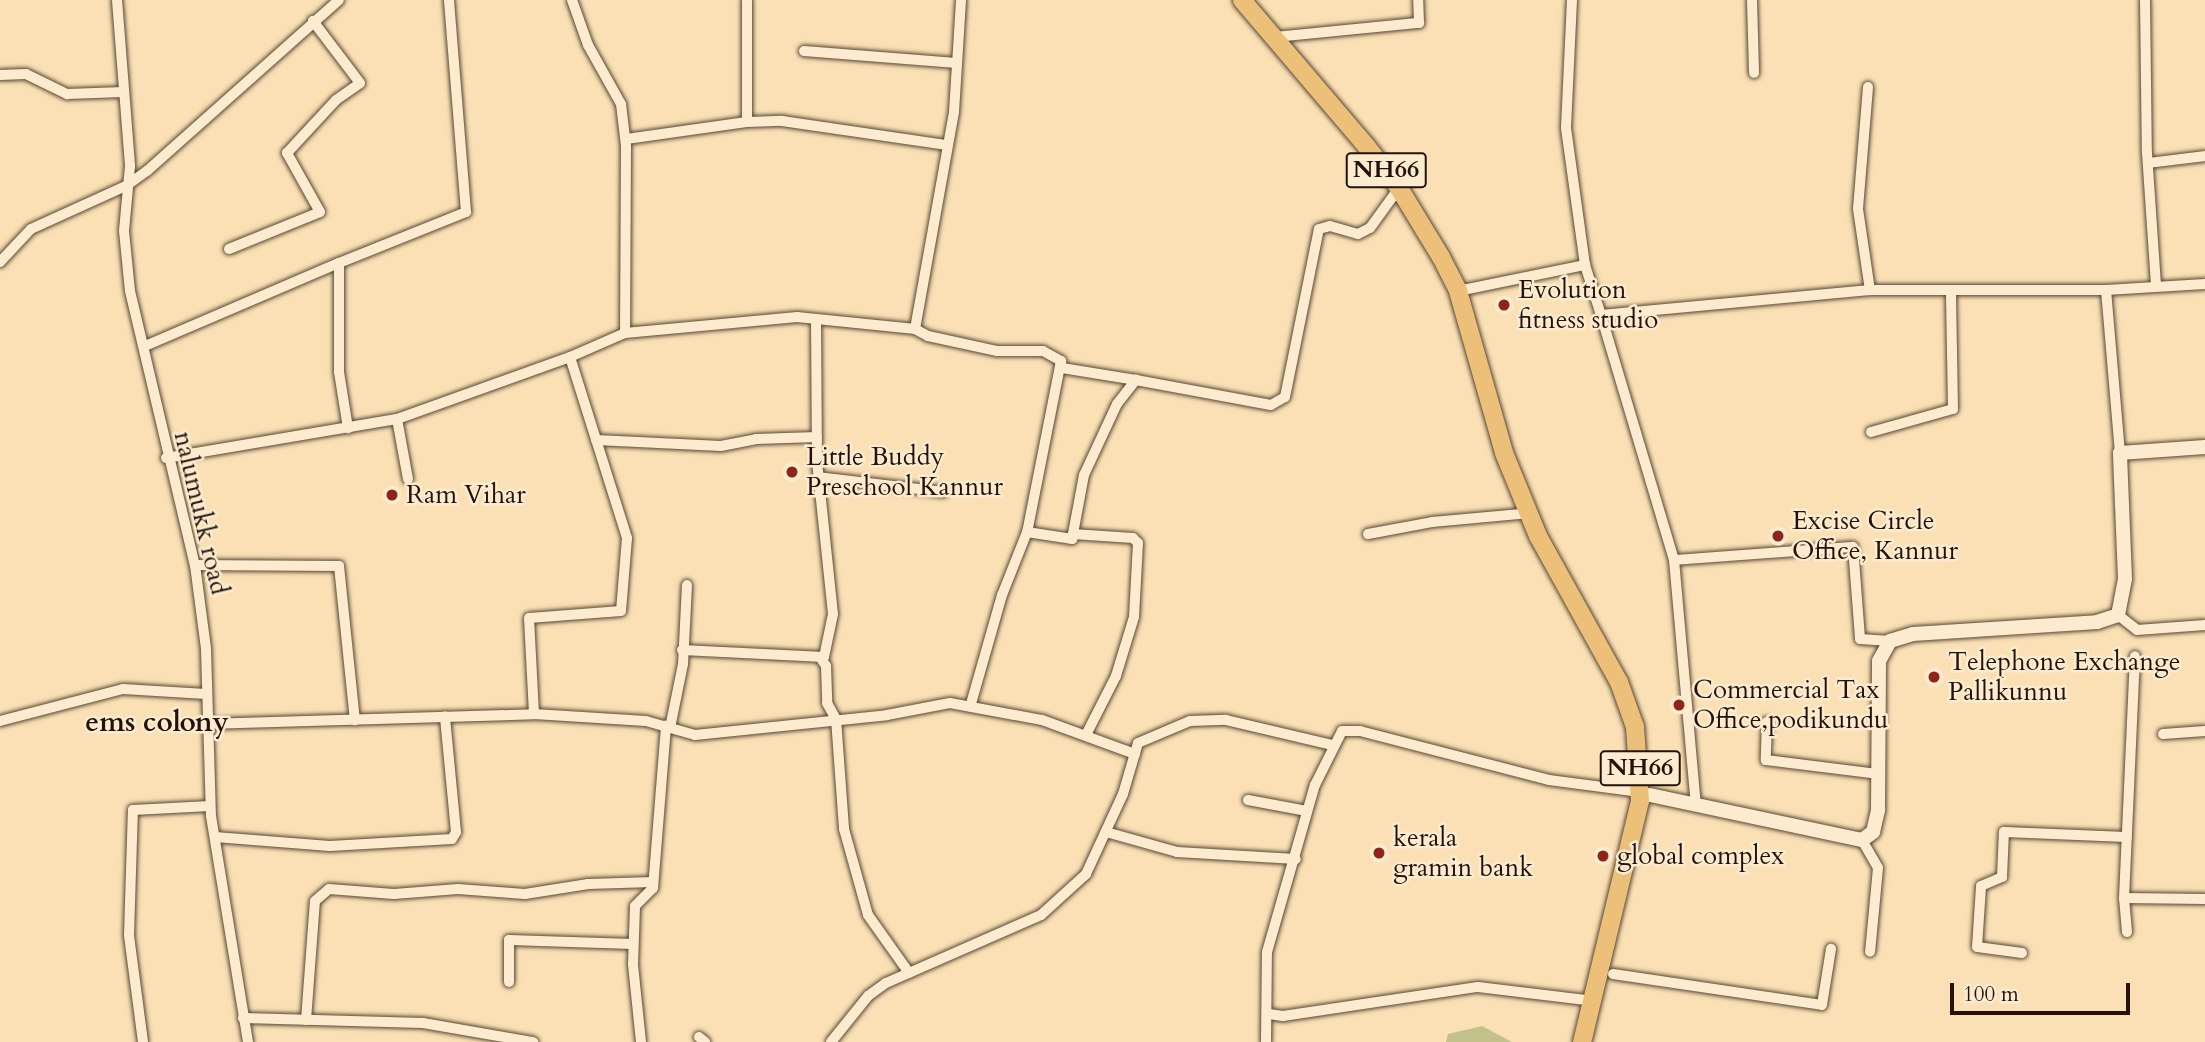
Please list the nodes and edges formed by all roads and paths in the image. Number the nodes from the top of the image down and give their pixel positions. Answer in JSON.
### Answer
{"nodes":[{"id":1,"x":117,"y":0,"type":"edge"},
{"id":2,"x":339,"y":0,"type":"edge"},
{"id":3,"x":449,"y":0,"type":"edge"},
{"id":4,"x":572,"y":0,"type":"edge"},
{"id":5,"x":747,"y":0,"type":"edge"},
{"id":6,"x":961,"y":0,"type":"edge"},
{"id":7,"x":1242,"y":0,"type":"edge"},
{"id":8,"x":1418,"y":0,"type":"edge"},
{"id":9,"x":1572,"y":0,"type":"edge"},
{"id":10,"x":1752,"y":0,"type":"edge"},
{"id":11,"x":2145,"y":0,"type":"edge"},
{"id":12,"x":313,"y":21,"type":"junction"},
{"id":13,"x":1275,"y":37,"type":"junction"},
{"id":14,"x":804,"y":51,"type":"dead end"},
{"id":15,"x":957,"y":63,"type":"junction"},
{"id":16,"x":1754,"y":73,"type":"dead end"},
{"id":17,"x":0,"y":75,"type":"edge"},
{"id":18,"x":1868,"y":87,"type":"dead end"},
{"id":19,"x":123,"y":92,"type":"junction"},
{"id":20,"x":747,"y":122,"type":"junction"},
{"id":21,"x":625,"y":139,"type":"junction"},
{"id":22,"x":947,"y":145,"type":"junction"},
{"id":23,"x":2205,"y":156,"type":"edge"},
{"id":24,"x":2148,"y":163,"type":"junction"},
{"id":25,"x":126,"y":186,"type":"junction"},
{"id":26,"x":1399,"y":188,"type":"junction"},
{"id":27,"x":229,"y":249,"type":"dead end"},
{"id":28,"x":0,"y":262,"type":"edge"},
{"id":29,"x":339,"y":263,"type":"junction"},
{"id":30,"x":1585,"y":265,"type":"junction"},
{"id":31,"x":2205,"y":284,"type":"edge"},
{"id":32,"x":2156,"y":286,"type":"junction"},
{"id":33,"x":1458,"y":290,"type":"junction"},
{"id":34,"x":1870,"y":290,"type":"junction"},
{"id":35,"x":1951,"y":290,"type":"junction"},
{"id":36,"x":2106,"y":290,"type":"junction"},
{"id":37,"x":1601,"y":315,"type":"junction"},
{"id":38,"x":816,"y":319,"type":"junction"},
{"id":39,"x":915,"y":329,"type":"junction"},
{"id":40,"x":625,"y":333,"type":"junction"},
{"id":41,"x":145,"y":346,"type":"junction"},
{"id":42,"x":570,"y":357,"type":"junction"},
{"id":43,"x":1062,"y":368,"type":"junction"},
{"id":44,"x":1136,"y":380,"type":"junction"},
{"id":45,"x":397,"y":419,"type":"junction"},
{"id":46,"x":348,"y":428,"type":"junction"},
{"id":47,"x":1871,"y":432,"type":"dead end"},
{"id":48,"x":817,"y":437,"type":"junction"},
{"id":49,"x":596,"y":440,"type":"junction"},
{"id":50,"x":2205,"y":447,"type":"edge"},
{"id":51,"x":2120,"y":453,"type":"junction"},
{"id":52,"x":166,"y":458,"type":"junction"},
{"id":53,"x":818,"y":477,"type":"junction"},
{"id":54,"x":408,"y":479,"type":"dead end"},
{"id":55,"x":943,"y":492,"type":"dead end"},
{"id":56,"x":1530,"y":513,"type":"junction"},
{"id":57,"x":1027,"y":532,"type":"junction"},
{"id":58,"x":1073,"y":534,"type":"junction"},
{"id":59,"x":1368,"y":534,"type":"dead end"},
{"id":60,"x":1674,"y":560,"type":"junction"},
{"id":61,"x":195,"y":565,"type":"junction"},
{"id":62,"x":687,"y":585,"type":"dead end"},
{"id":63,"x":2118,"y":615,"type":"junction"},
{"id":64,"x":2205,"y":625,"type":"edge"},
{"id":65,"x":1890,"y":641,"type":"junction"},
{"id":66,"x":682,"y":650,"type":"junction"},
{"id":67,"x":2135,"y":656,"type":"dead end"},
{"id":68,"x":820,"y":657,"type":"junction"},
{"id":69,"x":206,"y":694,"type":"junction"},
{"id":70,"x":970,"y":707,"type":"junction"},
{"id":71,"x":534,"y":714,"type":"junction"},
{"id":72,"x":444,"y":717,"type":"junction"},
{"id":73,"x":836,"y":719,"type":"junction"},
{"id":74,"x":355,"y":720,"type":"junction"},
{"id":75,"x":0,"y":721,"type":"edge"},
{"id":76,"x":1767,"y":722,"type":"dead end"},
{"id":77,"x":206,"y":724,"type":"junction"},
{"id":78,"x":668,"y":727,"type":"junction"},
{"id":79,"x":2205,"y":731,"type":"edge"},
{"id":80,"x":2163,"y":734,"type":"dead end"},
{"id":81,"x":1087,"y":735,"type":"junction"},
{"id":82,"x":1332,"y":745,"type":"junction"},
{"id":83,"x":1135,"y":754,"type":"junction"},
{"id":84,"x":1880,"y":774,"type":"junction"},
{"id":85,"x":1645,"y":793,"type":"junction"},
{"id":86,"x":1248,"y":800,"type":"dead end"},
{"id":87,"x":1696,"y":805,"type":"junction"},
{"id":88,"x":210,"y":806,"type":"junction"},
{"id":89,"x":1307,"y":811,"type":"junction"},
{"id":90,"x":1107,"y":832,"type":"junction"},
{"id":91,"x":215,"y":837,"type":"junction"},
{"id":92,"x":2127,"y":837,"type":"junction"},
{"id":93,"x":1862,"y":841,"type":"junction"},
{"id":94,"x":1296,"y":859,"type":"junction"},
{"id":95,"x":653,"y":882,"type":"junction"},
{"id":96,"x":2124,"y":898,"type":"junction"},
{"id":97,"x":2205,"y":899,"type":"edge"},
{"id":98,"x":2127,"y":932,"type":"dead end"},
{"id":99,"x":633,"y":944,"type":"junction"},
{"id":100,"x":1831,"y":948,"type":"dead end"},
{"id":101,"x":1870,"y":951,"type":"dead end"},
{"id":102,"x":2022,"y":953,"type":"dead end"},
{"id":103,"x":909,"y":973,"type":"junction"},
{"id":104,"x":1613,"y":974,"type":"junction"},
{"id":105,"x":509,"y":982,"type":"dead end"},
{"id":106,"x":1595,"y":1001,"type":"junction"},
{"id":107,"x":1269,"y":1014,"type":"junction"},
{"id":108,"x":243,"y":1018,"type":"junction"},
{"id":109,"x":306,"y":1020,"type":"junction"},
{"id":110,"x":143,"y":1042,"type":"edge"},
{"id":111,"x":248,"y":1042,"type":"edge"},
{"id":112,"x":533,"y":1042,"type":"edge"},
{"id":113,"x":641,"y":1042,"type":"edge"},
{"id":114,"x":831,"y":1042,"type":"edge"},
{"id":115,"x":1266,"y":1042,"type":"edge"},
{"id":116,"x":1582,"y":1042,"type":"edge"},
{"id":117,"x":1594,"y":1042,"type":"edge"}],
"edges":[{"from":1,"to":19,"type":"street","name":"nalumukk road"},
{"from":2,"to":12,"type":"street"},
{"from":3,"to":29,"type":"street"},
{"from":4,"to":21,"type":"street"},
{"from":5,"to":20,"type":"street"},
{"from":6,"to":15,"type":"street"},
{"from":7,"to":13,"type":"highway","number":"NH66"},
{"from":8,"to":13,"type":"street"},
{"from":9,"to":30,"type":"street"},
{"from":10,"to":16,"type":"street"},
{"from":11,"to":24,"type":"street"},
{"from":12,"to":25,"type":"street"},
{"from":12,"to":27,"type":"street"},
{"from":13,"to":26,"type":"highway","number":"NH66"},
{"from":14,"to":15,"type":"street"},
{"from":15,"to":22,"type":"street"},
{"from":17,"to":19,"type":"street"},
{"from":18,"to":34,"type":"street"},
{"from":19,"to":25,"type":"street","name":"nalumukk road"},
{"from":20,"to":21,"type":"street"},
{"from":20,"to":22,"type":"street"},
{"from":21,"to":40,"type":"street"},
{"from":22,"to":39,"type":"street"},
{"from":23,"to":24,"type":"street"},
{"from":24,"to":32,"type":"street"},
{"from":25,"to":28,"type":"street"},
{"from":25,"to":41,"type":"street","name":"nalumukk road"},
{"from":26,"to":33,"type":"highway","number":"NH66"},
{"from":26,"to":44,"type":"street"},
{"from":29,"to":41,"type":"street"},
{"from":29,"to":46,"type":"street"},
{"from":30,"to":33,"type":"street"},
{"from":30,"to":37,"type":"street"},
{"from":31,"to":32,"type":"street"},
{"from":32,"to":36,"type":"street"},
{"from":33,"to":56,"type":"highway","number":"NH66"},
{"from":34,"to":35,"type":"street"},
{"from":34,"to":37,"type":"street"},
{"from":35,"to":36,"type":"street"},
{"from":35,"to":47,"type":"street"},
{"from":36,"to":51,"type":"street"},
{"from":37,"to":60,"type":"street"},
{"from":38,"to":39,"type":"street"},
{"from":38,"to":40,"type":"street"},
{"from":38,"to":48,"type":"street"},
{"from":39,"to":43,"type":"street"},
{"from":40,"to":42,"type":"street"},
{"from":41,"to":52,"type":"street","name":"nalumukk road"},
{"from":42,"to":45,"type":"street"},
{"from":42,"to":49,"type":"street"},
{"from":43,"to":44,"type":"street"},
{"from":43,"to":57,"type":"street"},
{"from":44,"to":58,"type":"street"},
{"from":45,"to":46,"type":"street"},
{"from":45,"to":54,"type":"street"},
{"from":46,"to":52,"type":"street"},
{"from":48,"to":49,"type":"street"},
{"from":48,"to":53,"type":"street"},
{"from":49,"to":71,"type":"street"},
{"from":50,"to":51,"type":"main road"},
{"from":51,"to":63,"type":"main road"},
{"from":52,"to":61,"type":"street","name":"nalumukk road"},
{"from":53,"to":55,"type":"street"},
{"from":53,"to":68,"type":"street"},
{"from":56,"to":59,"type":"street"},
{"from":56,"to":85,"type":"highway","number":"NH66"},
{"from":57,"to":58,"type":"street"},
{"from":57,"to":70,"type":"street"},
{"from":58,"to":81,"type":"street"},
{"from":60,"to":65,"type":"street"},
{"from":60,"to":87,"type":"street"},
{"from":61,"to":69,"type":"street","name":"nalumukk road"},
{"from":61,"to":74,"type":"street"},
{"from":62,"to":66,"type":"street"},
{"from":63,"to":64,"type":"street"},
{"from":63,"to":65,"type":"main road"},
{"from":65,"to":84,"type":"main road"},
{"from":66,"to":68,"type":"street"},
{"from":66,"to":78,"type":"street"},
{"from":67,"to":92,"type":"street"},
{"from":68,"to":73,"type":"street"},
{"from":69,"to":75,"type":"street"},
{"from":69,"to":77,"type":"street","name":"nalumukk road"},
{"from":70,"to":73,"type":"street"},
{"from":70,"to":81,"type":"street"},
{"from":71,"to":72,"type":"street"},
{"from":71,"to":78,"type":"street"},
{"from":72,"to":74,"type":"street"},
{"from":72,"to":91,"type":"street"},
{"from":73,"to":78,"type":"street"},
{"from":73,"to":103,"type":"street"},
{"from":74,"to":77,"type":"street"},
{"from":76,"to":84,"type":"street"},
{"from":77,"to":88,"type":"street","name":"nalumukk road"},
{"from":78,"to":95,"type":"street"},
{"from":79,"to":80,"type":"street"},
{"from":81,"to":83,"type":"street"},
{"from":82,"to":83,"type":"street"},
{"from":82,"to":85,"type":"street"},
{"from":82,"to":89,"type":"street"},
{"from":83,"to":90,"type":"street"},
{"from":84,"to":93,"type":"main road"},
{"from":85,"to":87,"type":"main road"},
{"from":85,"to":104,"type":"highway","number":"NH66"},
{"from":85,"to":106,"type":"highway","number":"NH66"},
{"from":86,"to":89,"type":"street"},
{"from":87,"to":93,"type":"main road"},
{"from":88,"to":91,"type":"street","name":"nalumukk road"},
{"from":88,"to":110,"type":"street"},
{"from":89,"to":94,"type":"street"},
{"from":90,"to":94,"type":"street"},
{"from":90,"to":103,"type":"street"},
{"from":91,"to":108,"type":"street","name":"nalumukk road"},
{"from":92,"to":96,"type":"street"},
{"from":92,"to":102,"type":"street"},
{"from":93,"to":101,"type":"street"},
{"from":94,"to":107,"type":"street"},
{"from":95,"to":99,"type":"street"},
{"from":95,"to":109,"type":"street"},
{"from":96,"to":97,"type":"street"},
{"from":96,"to":98,"type":"street"},
{"from":99,"to":105,"type":"street"},
{"from":99,"to":113,"type":"street"},
{"from":100,"to":104,"type":"street"},
{"from":103,"to":114,"type":"street"},
{"from":104,"to":117,"type":"highway","number":"NH66"},
{"from":106,"to":107,"type":"street"},
{"from":106,"to":116,"type":"highway","number":"NH66"},
{"from":107,"to":115,"type":"street"},
{"from":108,"to":109,"type":"street"},
{"from":108,"to":111,"type":"street","name":"nalumukk road"},
{"from":109,"to":112,"type":"street"}]}
